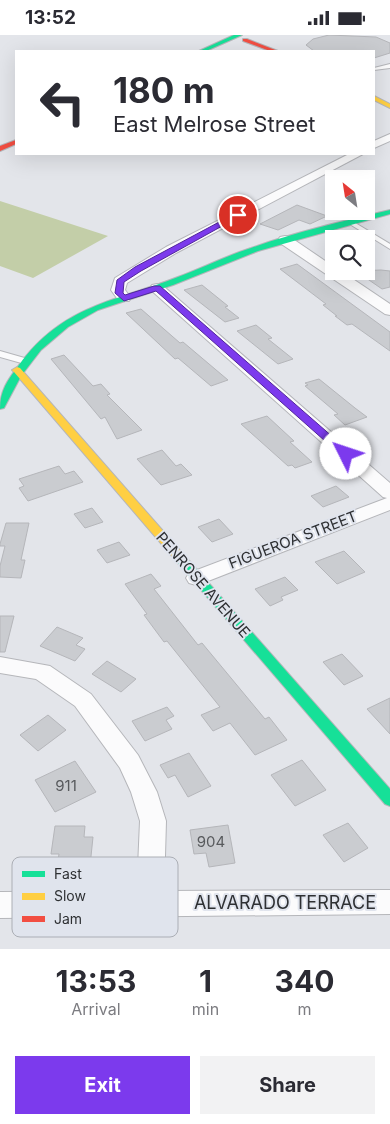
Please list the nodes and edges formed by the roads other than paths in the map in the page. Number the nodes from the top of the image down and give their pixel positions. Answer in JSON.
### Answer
{"nodes":[{"id":1,"x":256,"y":35,"type":"edge"},
{"id":2,"x":239,"y":36,"type":"edge"},
{"id":3,"x":204,"y":50,"type":"edge"},
{"id":4,"x":212,"y":50,"type":"edge"},
{"id":5,"x":220,"y":50,"type":"edge"},
{"id":6,"x":273,"y":50,"type":"edge"},
{"id":7,"x":388,"y":67,"type":"edge"},
{"id":8,"x":375,"y":69,"type":"edge"},
{"id":9,"x":375,"y":98,"type":"edge"},
{"id":10,"x":390,"y":106,"type":"edge"},
{"id":11,"x":15,"y":132,"type":"edge"},
{"id":12,"x":390,"y":137,"type":"edge"},
{"id":13,"x":0,"y":139,"type":"edge"},
{"id":14,"x":15,"y":142,"type":"edge"},
{"id":15,"x":375,"y":144,"type":"edge"},
{"id":16,"x":0,"y":149,"type":"edge"},
{"id":17,"x":355,"y":155,"type":"edge"},
{"id":18,"x":390,"y":212,"type":"edge"},
{"id":19,"x":350,"y":223,"type":"junction"},
{"id":20,"x":285,"y":240,"type":"junction"},
{"id":21,"x":390,"y":247,"type":"edge"},
{"id":22,"x":157,"y":288,"type":"junction"},
{"id":23,"x":124,"y":299,"type":"junction"},
{"id":24,"x":390,"y":311,"type":"edge"},
{"id":25,"x":0,"y":353,"type":"edge"},
{"id":26,"x":21,"y":365,"type":"junction"},
{"id":27,"x":0,"y":405,"type":"edge"},
{"id":28,"x":390,"y":493,"type":"edge"},
{"id":29,"x":390,"y":503,"type":"edge"},
{"id":30,"x":196,"y":578,"type":"junction"},
{"id":31,"x":0,"y":665,"type":"edge"},
{"id":32,"x":390,"y":800,"type":"edge"},
{"id":33,"x":152,"y":857,"type":"edge"},
{"id":34,"x":390,"y":902,"type":"edge"},
{"id":35,"x":178,"y":903,"type":"edge"}],
"edges":[{"from":1,"to":2,"type":"main road"},
{"from":2,"to":3,"type":"main road"},
{"from":2,"to":4,"type":"main road"},
{"from":2,"to":5,"type":"main road"},
{"from":2,"to":6,"type":"main road"},
{"from":7,"to":8,"type":"lane"},
{"from":9,"to":10,"type":"main road"},
{"from":11,"to":13,"type":"main road"},
{"from":12,"to":15,"type":"street"},
{"from":14,"to":16,"type":"main road"},
{"from":17,"to":23,"type":"street"},
{"from":18,"to":19,"type":"main road"},
{"from":19,"to":20,"type":"main road"},
{"from":19,"to":21,"type":"lane"},
{"from":20,"to":22,"type":"main road"},
{"from":20,"to":24,"type":"street"},
{"from":22,"to":23,"type":"main road"},
{"from":22,"to":28,"type":"street"},
{"from":23,"to":26,"type":"main road"},
{"from":25,"to":26,"type":"lane"},
{"from":26,"to":27,"type":"main road"},
{"from":26,"to":30,"type":"main road","name":"PENROSE AVENUE"},
{"from":29,"to":30,"type":"street","name":"FIGUEROA STREET"},
{"from":30,"to":32,"type":"main road","name":"PENROSE AVENUE"},
{"from":31,"to":33,"type":"street"},
{"from":34,"to":35,"type":"street","name":"ALVARADO TERRACE"}]}
